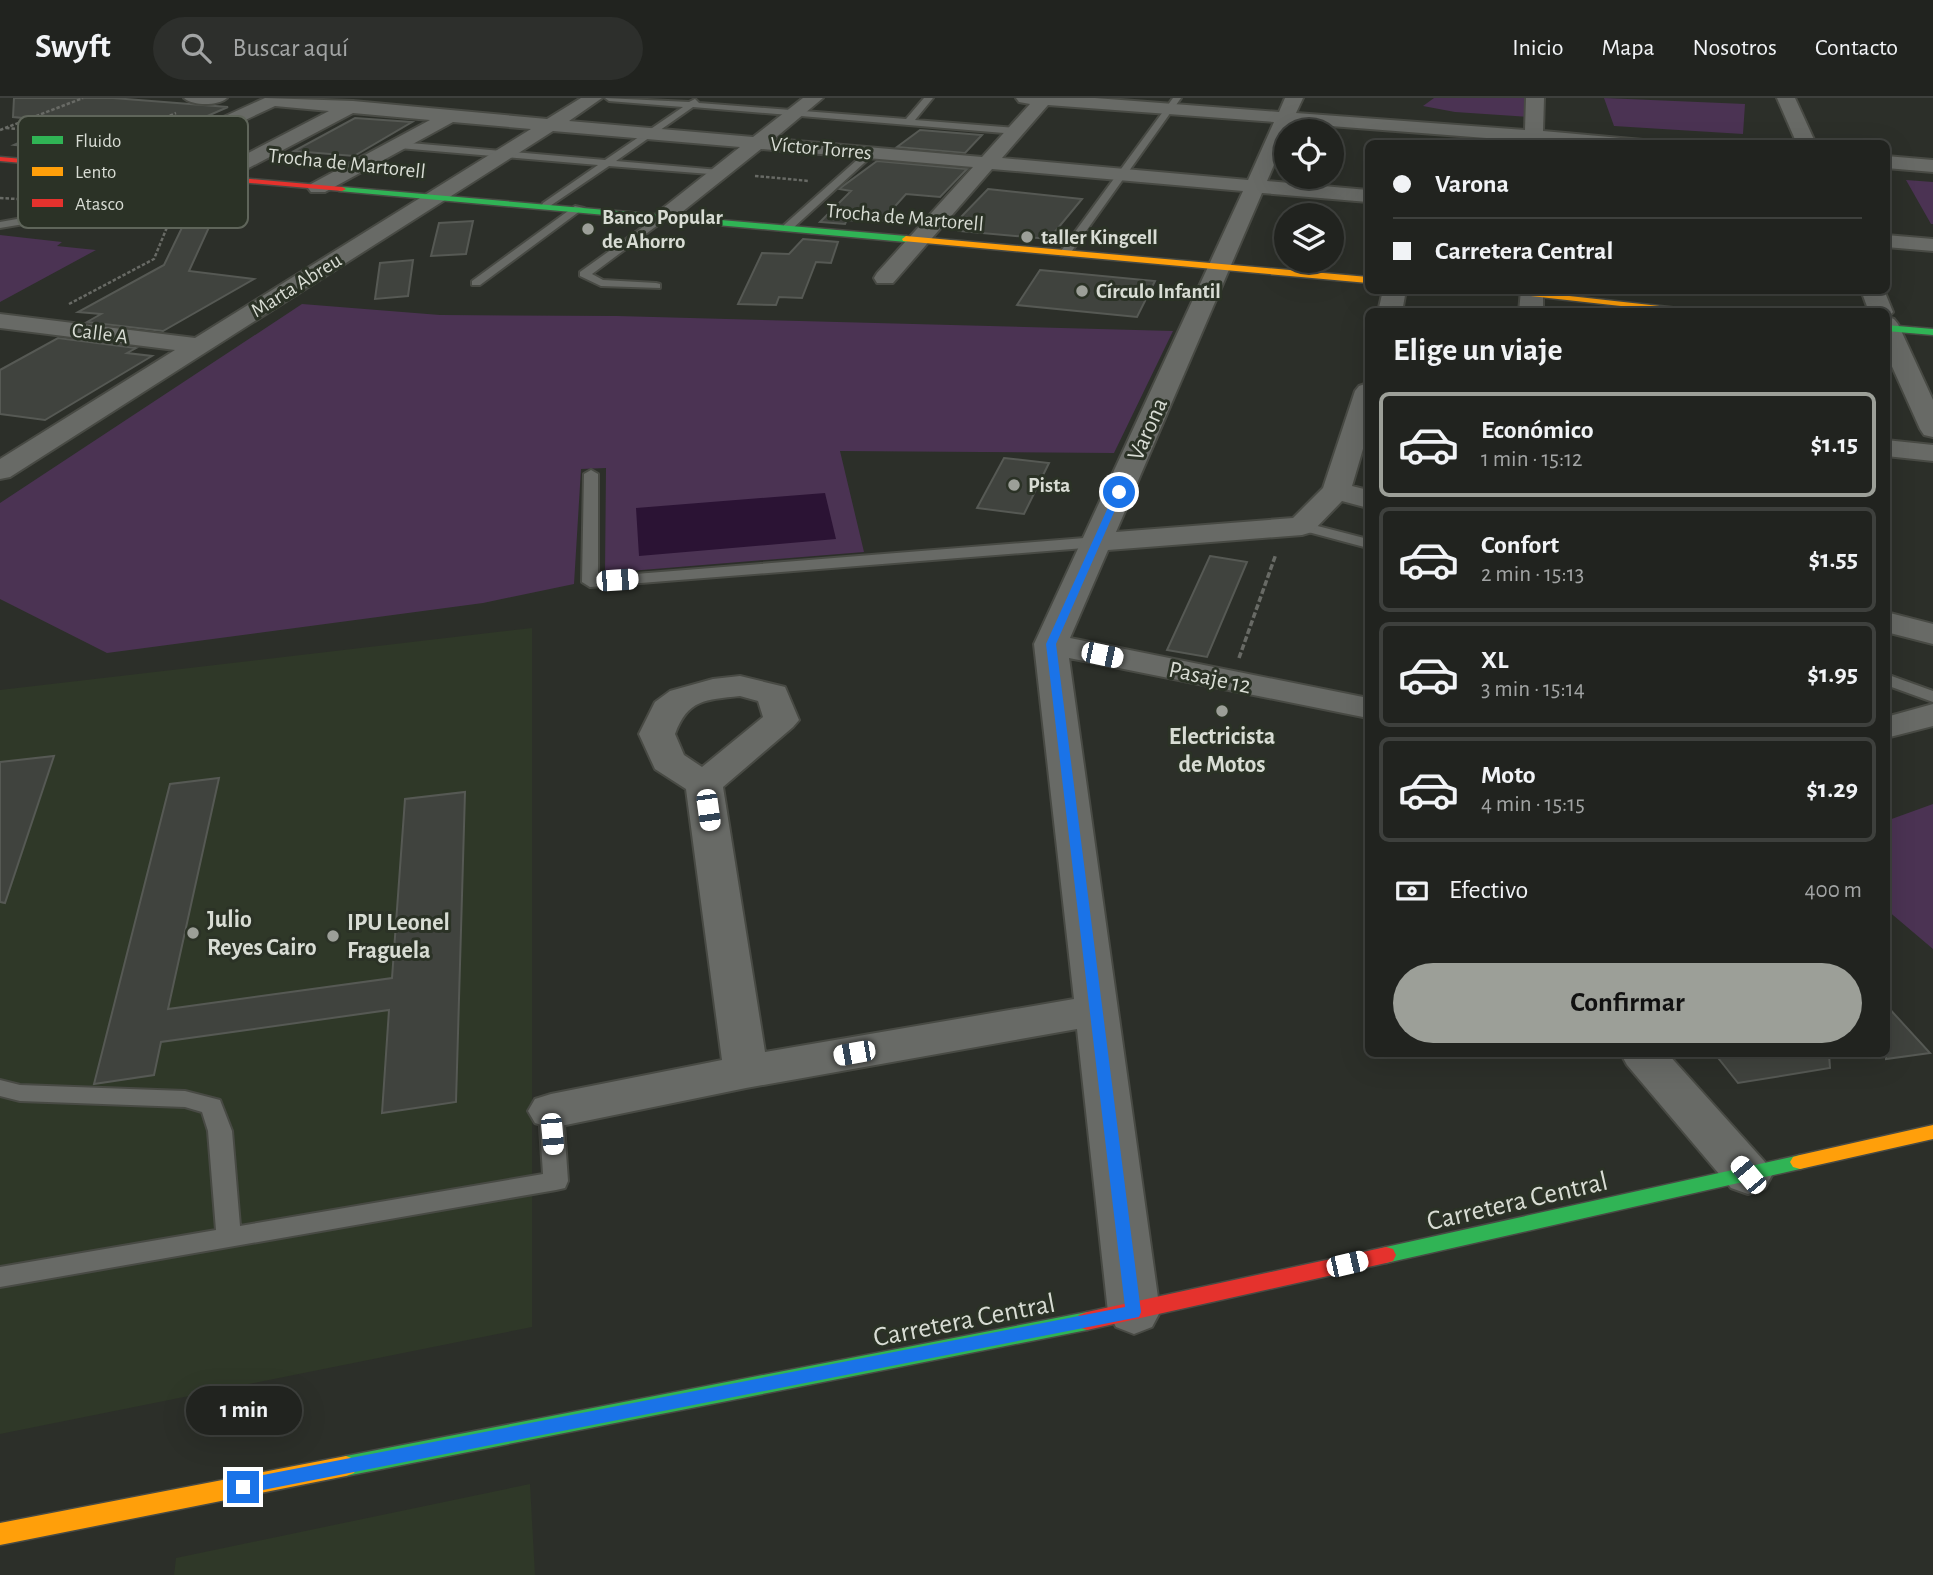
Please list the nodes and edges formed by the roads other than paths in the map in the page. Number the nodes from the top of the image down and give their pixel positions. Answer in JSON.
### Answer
{"nodes":[{"id":1,"x":194,"y":98,"type":"edge"},
{"id":2,"x":368,"y":98,"type":"edge"},
{"id":3,"x":593,"y":98,"type":"edge"},
{"id":4,"x":609,"y":98,"type":"edge"},
{"id":5,"x":701,"y":98,"type":"edge"},
{"id":6,"x":814,"y":98,"type":"edge"},
{"id":7,"x":929,"y":98,"type":"edge"},
{"id":8,"x":1038,"y":98,"type":"edge"},
{"id":9,"x":1535,"y":98,"type":"edge"},
{"id":10,"x":1786,"y":98,"type":"edge"},
{"id":11,"x":216,"y":99,"type":"edge"},
{"id":12,"x":1174,"y":103,"type":"edge"},
{"id":13,"x":690,"y":105,"type":"junction"},
{"id":14,"x":350,"y":107,"type":"junction"},
{"id":15,"x":1290,"y":108,"type":"edge"},
{"id":16,"x":795,"y":113,"type":"junction"},
{"id":17,"x":241,"y":116,"type":"edge"},
{"id":18,"x":451,"y":116,"type":"junction"},
{"id":19,"x":909,"y":122,"type":"junction"},
{"id":20,"x":550,"y":125,"type":"junction"},
{"id":21,"x":1016,"y":131,"type":"junction"},
{"id":22,"x":649,"y":133,"type":"junction"},
{"id":23,"x":1534,"y":140,"type":"edge"},
{"id":24,"x":1805,"y":140,"type":"edge"},
{"id":25,"x":758,"y":143,"type":"junction"},
{"id":26,"x":399,"y":145,"type":"junction"},
{"id":27,"x":0,"y":151,"type":"edge"},
{"id":28,"x":18,"y":153,"type":"edge"},
{"id":29,"x":870,"y":153,"type":"junction"},
{"id":30,"x":503,"y":154,"type":"junction"},
{"id":31,"x":0,"y":159,"type":"edge"},
{"id":32,"x":18,"y":160,"type":"edge"},
{"id":33,"x":248,"y":161,"type":"edge"},
{"id":34,"x":1890,"y":162,"type":"edge"},
{"id":35,"x":608,"y":163,"type":"junction"},
{"id":36,"x":988,"y":163,"type":"junction"},
{"id":37,"x":1933,"y":166,"type":"edge"},
{"id":38,"x":719,"y":173,"type":"junction"},
{"id":39,"x":1122,"y":174,"type":"junction"},
{"id":40,"x":248,"y":178,"type":"edge"},
{"id":41,"x":248,"y":180,"type":"edge"},
{"id":42,"x":324,"y":185,"type":"junction"},
{"id":43,"x":1255,"y":186,"type":"junction"},
{"id":44,"x":438,"y":195,"type":"junction"},
{"id":45,"x":1365,"y":196,"type":"edge"},
{"id":46,"x":547,"y":205,"type":"junction"},
{"id":47,"x":579,"y":208,"type":"junction"},
{"id":48,"x":665,"y":216,"type":"junction"},
{"id":49,"x":18,"y":222,"type":"edge"},
{"id":50,"x":0,"y":225,"type":"edge"},
{"id":51,"x":788,"y":227,"type":"junction"},
{"id":52,"x":919,"y":239,"type":"junction"},
{"id":53,"x":1890,"y":241,"type":"edge"},
{"id":54,"x":1933,"y":245,"type":"edge"},
{"id":55,"x":1065,"y":253,"type":"junction"},
{"id":56,"x":1219,"y":267,"type":"junction"},
{"id":57,"x":885,"y":278,"type":"dead end"},
{"id":58,"x":1365,"y":280,"type":"edge"},
{"id":59,"x":476,"y":283,"type":"dead end"},
{"id":60,"x":656,"y":286,"type":"dead end"},
{"id":61,"x":1503,"y":294,"type":"edge"},
{"id":62,"x":1532,"y":299,"type":"edge"},
{"id":63,"x":1655,"y":308,"type":"edge"},
{"id":64,"x":0,"y":321,"type":"edge"},
{"id":65,"x":1890,"y":324,"type":"edge"},
{"id":66,"x":1890,"y":332,"type":"edge"},
{"id":67,"x":1933,"y":332,"type":"edge"},
{"id":68,"x":200,"y":346,"type":"junction"},
{"id":69,"x":1365,"y":402,"type":"edge"},
{"id":70,"x":1933,"y":429,"type":"edge"},
{"id":71,"x":1890,"y":448,"type":"edge"},
{"id":72,"x":1933,"y":453,"type":"edge"},
{"id":73,"x":0,"y":471,"type":"edge"},
{"id":74,"x":591,"y":474,"type":"dead end"},
{"id":75,"x":1336,"y":491,"type":"junction"},
{"id":76,"x":1365,"y":498,"type":"edge"},
{"id":77,"x":1294,"y":527,"type":"junction"},
{"id":78,"x":1097,"y":541,"type":"junction"},
{"id":79,"x":1365,"y":543,"type":"edge"},
{"id":80,"x":1890,"y":623,"type":"edge"},
{"id":81,"x":1933,"y":634,"type":"edge"},
{"id":82,"x":1051,"y":644,"type":"junction"},
{"id":83,"x":1890,"y":681,"type":"edge"},
{"id":84,"x":1933,"y":697,"type":"edge"},
{"id":85,"x":1365,"y":707,"type":"edge"},
{"id":86,"x":1933,"y":715,"type":"edge"},
{"id":87,"x":1890,"y":727,"type":"edge"},
{"id":88,"x":704,"y":784,"type":"dead end"},
{"id":89,"x":1096,"y":1010,"type":"junction"},
{"id":90,"x":1646,"y":1057,"type":"edge"},
{"id":91,"x":746,"y":1072,"type":"junction"},
{"id":92,"x":0,"y":1088,"type":"edge"},
{"id":93,"x":551,"y":1111,"type":"joint"},
{"id":94,"x":1933,"y":1132,"type":"edge"},
{"id":95,"x":1748,"y":1175,"type":"junction"},
{"id":96,"x":229,"y":1237,"type":"junction"},
{"id":97,"x":0,"y":1277,"type":"edge"},
{"id":98,"x":1134,"y":1312,"type":"junction"},
{"id":99,"x":0,"y":1534,"type":"edge"}],
"edges":[{"from":1,"to":11,"type":"street"},
{"from":2,"to":14,"type":"street"},
{"from":3,"to":20,"type":"street","name":"Marta Abreu"},
{"from":4,"to":13,"type":"lane"},
{"from":5,"to":13,"type":"lane"},
{"from":6,"to":16,"type":"street"},
{"from":7,"to":19,"type":"lane"},
{"from":8,"to":12,"type":"street"},
{"from":8,"to":21,"type":"street"},
{"from":9,"to":23,"type":"street"},
{"from":10,"to":24,"type":"street"},
{"from":12,"to":15,"type":"street"},
{"from":12,"to":39,"type":"lane"},
{"from":13,"to":16,"type":"lane"},
{"from":13,"to":22,"type":"lane"},
{"from":14,"to":17,"type":"street","name":"Víctor Torres"},
{"from":14,"to":18,"type":"street","name":"Víctor Torres"},
{"from":14,"to":33,"type":"street"},
{"from":15,"to":23,"type":"street"},
{"from":15,"to":43,"type":"street","name":"Varona"},
{"from":16,"to":19,"type":"lane"},
{"from":16,"to":25,"type":"street"},
{"from":18,"to":20,"type":"street","name":"Víctor Torres"},
{"from":18,"to":26,"type":"street"},
{"from":19,"to":21,"type":"lane"},
{"from":20,"to":22,"type":"street","name":"Víctor Torres"},
{"from":20,"to":30,"type":"street","name":"Marta Abreu"},
{"from":21,"to":36,"type":"street"},
{"from":22,"to":25,"type":"street","name":"Víctor Torres"},
{"from":22,"to":35,"type":"lane"},
{"from":25,"to":29,"type":"street","name":"Víctor Torres"},
{"from":25,"to":38,"type":"street"},
{"from":26,"to":30,"type":"lane"},
{"from":26,"to":42,"type":"street"},
{"from":27,"to":28,"type":"street","name":"Trocha de Martorell"},
{"from":29,"to":36,"type":"street","name":"Víctor Torres"},
{"from":29,"to":51,"type":"lane"},
{"from":30,"to":35,"type":"lane"},
{"from":30,"to":44,"type":"street","name":"Marta Abreu"},
{"from":31,"to":32,"type":"street","name":"Trocha de Martorell"},
{"from":34,"to":37,"type":"street"},
{"from":35,"to":38,"type":"lane"},
{"from":35,"to":46,"type":"lane"},
{"from":36,"to":39,"type":"street","name":"Víctor Torres"},
{"from":36,"to":52,"type":"street"},
{"from":38,"to":48,"type":"street"},
{"from":39,"to":43,"type":"street","name":"Víctor Torres"},
{"from":39,"to":55,"type":"lane"},
{"from":40,"to":42,"type":"street","name":"Trocha de Martorell"},
{"from":41,"to":42,"type":"street","name":"Trocha de Martorell"},
{"from":42,"to":44,"type":"street","name":"Trocha de Martorell"},
{"from":43,"to":45,"type":"street","name":"Víctor Torres"},
{"from":43,"to":56,"type":"street","name":"Varona"},
{"from":44,"to":46,"type":"street","name":"Trocha de Martorell"},
{"from":44,"to":68,"type":"street","name":"Marta Abreu"},
{"from":46,"to":47,"type":"street","name":"Trocha de Martorell"},
{"from":47,"to":48,"type":"street","name":"Trocha de Martorell"},
{"from":47,"to":59,"type":"lane"},
{"from":48,"to":51,"type":"street","name":"Trocha de Martorell"},
{"from":48,"to":60,"type":"lane"},
{"from":49,"to":50,"type":"lane"},
{"from":51,"to":52,"type":"street","name":"Trocha de Martorell"},
{"from":52,"to":55,"type":"street","name":"Trocha de Martorell"},
{"from":52,"to":57,"type":"street"},
{"from":53,"to":54,"type":"street"},
{"from":55,"to":56,"type":"street","name":"Trocha de Martorell"},
{"from":56,"to":58,"type":"street","name":"Trocha de Martorell"},
{"from":56,"to":78,"type":"street","name":"Varona"},
{"from":61,"to":62,"type":"street"},
{"from":62,"to":63,"type":"street"},
{"from":64,"to":68,"type":"street","name":"Calle A"},
{"from":65,"to":67,"type":"street"},
{"from":66,"to":70,"type":"street"},
{"from":68,"to":73,"type":"street","name":"Marta Abreu"},
{"from":69,"to":75,"type":"street"},
{"from":71,"to":72,"type":"street"},
{"from":74,"to":78,"type":"lane"},
{"from":75,"to":76,"type":"street"},
{"from":75,"to":77,"type":"street"},
{"from":77,"to":78,"type":"street"},
{"from":77,"to":79,"type":"lane"},
{"from":78,"to":82,"type":"street","name":"Varona"},
{"from":80,"to":81,"type":"street"},
{"from":82,"to":85,"type":"street","name":"Pasaje 12"},
{"from":82,"to":89,"type":"street"},
{"from":83,"to":84,"type":"lane"},
{"from":86,"to":87,"type":"street"},
{"from":88,"to":91,"type":"street"},
{"from":89,"to":91,"type":"street"},
{"from":89,"to":98,"type":"street"},
{"from":90,"to":95,"type":"street"},
{"from":91,"to":93,"type":"street"},
{"from":92,"to":96,"type":"lane"},
{"from":93,"to":96,"type":"lane"},
{"from":94,"to":95,"type":"street","name":"Carretera Central"},
{"from":95,"to":98,"type":"street","name":"Carretera Central"},
{"from":96,"to":97,"type":"lane"},
{"from":98,"to":99,"type":"street","name":"Carretera Central"}]}
